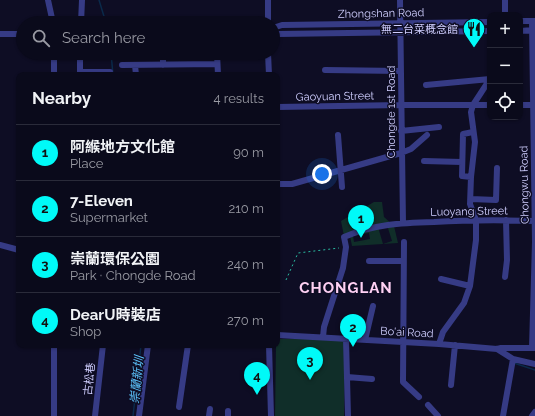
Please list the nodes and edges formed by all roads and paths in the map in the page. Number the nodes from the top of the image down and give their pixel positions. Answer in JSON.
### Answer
{"nodes":[{"id":1,"x":48,"y":0,"type":"edge"},
{"id":2,"x":82,"y":0,"type":"edge"},
{"id":3,"x":268,"y":0,"type":"edge"},
{"id":4,"x":400,"y":0,"type":"edge"},
{"id":5,"x":505,"y":0,"type":"edge"},
{"id":6,"x":505,"y":12,"type":"edge"},
{"id":7,"x":51,"y":16,"type":"edge"},
{"id":8,"x":81,"y":16,"type":"edge"},
{"id":9,"x":268,"y":16,"type":"edge"},
{"id":10,"x":533,"y":21,"type":"edge"},
{"id":11,"x":487,"y":22,"type":"edge"},
{"id":12,"x":523,"y":22,"type":"edge"},
{"id":13,"x":400,"y":23,"type":"junction"},
{"id":14,"x":280,"y":26,"type":"edge"},
{"id":15,"x":533,"y":30,"type":"edge"},
{"id":16,"x":487,"y":31,"type":"edge"},
{"id":17,"x":523,"y":31,"type":"edge"},
{"id":18,"x":400,"y":32,"type":"junction"},
{"id":19,"x":0,"y":34,"type":"edge"},
{"id":20,"x":16,"y":34,"type":"edge"},
{"id":21,"x":280,"y":34,"type":"edge"},
{"id":22,"x":54,"y":60,"type":"edge"},
{"id":23,"x":80,"y":60,"type":"edge"},
{"id":24,"x":163,"y":60,"type":"edge"},
{"id":25,"x":217,"y":60,"type":"edge"},
{"id":26,"x":268,"y":60,"type":"edge"},
{"id":27,"x":217,"y":64,"type":"junction"},
{"id":28,"x":122,"y":65,"type":"dead end"},
{"id":29,"x":135,"y":65,"type":"junction"},
{"id":30,"x":163,"y":65,"type":"junction"},
{"id":31,"x":325,"y":70,"type":"dead end"},
{"id":32,"x":401,"y":71,"type":"junction"},
{"id":33,"x":54,"y":72,"type":"edge"},
{"id":34,"x":80,"y":72,"type":"edge"},
{"id":35,"x":136,"y":72,"type":"edge"},
{"id":36,"x":218,"y":72,"type":"edge"},
{"id":37,"x":268,"y":72,"type":"edge"},
{"id":38,"x":487,"y":79,"type":"edge"},
{"id":39,"x":487,"y":84,"type":"edge"},
{"id":40,"x":426,"y":85,"type":"dead end"},
{"id":41,"x":401,"y":105,"type":"junction"},
{"id":42,"x":523,"y":105,"type":"edge"},
{"id":43,"x":534,"y":105,"type":"edge"},
{"id":44,"x":473,"y":106,"type":"junction"},
{"id":45,"x":487,"y":106,"type":"edge"},
{"id":46,"x":280,"y":107,"type":"edge"},
{"id":47,"x":439,"y":127,"type":"dead end"},
{"id":48,"x":401,"y":131,"type":"junction"},
{"id":49,"x":473,"y":132,"type":"junction"},
{"id":50,"x":338,"y":135,"type":"dead end"},
{"id":51,"x":427,"y":135,"type":"dead end"},
{"id":52,"x":534,"y":138,"type":"edge"},
{"id":53,"x":401,"y":153,"type":"junction"},
{"id":54,"x":424,"y":161,"type":"dead end"},
{"id":55,"x":462,"y":162,"type":"junction"},
{"id":56,"x":497,"y":168,"type":"dead end"},
{"id":57,"x":341,"y":170,"type":"junction"},
{"id":58,"x":471,"y":177,"type":"junction"},
{"id":59,"x":280,"y":184,"type":"edge"},
{"id":60,"x":342,"y":187,"type":"dead end"},
{"id":61,"x":471,"y":199,"type":"junction"},
{"id":62,"x":476,"y":220,"type":"junction"},
{"id":63,"x":506,"y":220,"type":"junction"},
{"id":64,"x":535,"y":221,"type":"edge"},
{"id":65,"x":403,"y":223,"type":"junction"},
{"id":66,"x":404,"y":242,"type":"dead end"},
{"id":67,"x":0,"y":244,"type":"edge"},
{"id":68,"x":346,"y":247,"type":"junction"},
{"id":69,"x":16,"y":249,"type":"edge"},
{"id":70,"x":369,"y":261,"type":"dead end"},
{"id":71,"x":403,"y":262,"type":"junction"},
{"id":72,"x":505,"y":277,"type":"dead end"},
{"id":73,"x":441,"y":279,"type":"dead end"},
{"id":74,"x":286,"y":280,"type":"dead end"},
{"id":75,"x":470,"y":286,"type":"junction"},
{"id":76,"x":373,"y":306,"type":"dead end"},
{"id":77,"x":280,"y":335,"type":"edge"},
{"id":78,"x":323,"y":337,"type":"junction"},
{"id":79,"x":346,"y":339,"type":"junction"},
{"id":80,"x":365,"y":340,"type":"junction"},
{"id":81,"x":404,"y":342,"type":"junction"},
{"id":82,"x":439,"y":344,"type":"junction"},
{"id":83,"x":455,"y":346,"type":"junction"},
{"id":84,"x":54,"y":348,"type":"edge"},
{"id":85,"x":102,"y":348,"type":"edge"},
{"id":86,"x":148,"y":348,"type":"edge"},
{"id":87,"x":188,"y":348,"type":"edge"},
{"id":88,"x":269,"y":348,"type":"edge"},
{"id":89,"x":533,"y":348,"type":"edge"},
{"id":90,"x":497,"y":349,"type":"junction"},
{"id":91,"x":513,"y":359,"type":"junction"},
{"id":92,"x":535,"y":365,"type":"edge"},
{"id":93,"x":347,"y":378,"type":"junction"},
{"id":94,"x":372,"y":379,"type":"dead end"},
{"id":95,"x":451,"y":385,"type":"dead end"},
{"id":96,"x":419,"y":397,"type":"dead end"},
{"id":97,"x":428,"y":405,"type":"dead end"},
{"id":98,"x":179,"y":407,"type":"dead end"},
{"id":99,"x":210,"y":409,"type":"dead end"},
{"id":100,"x":535,"y":412,"type":"edge"},
{"id":101,"x":54,"y":416,"type":"edge"},
{"id":102,"x":95,"y":416,"type":"edge"},
{"id":103,"x":140,"y":416,"type":"edge"},
{"id":104,"x":210,"y":416,"type":"edge"},
{"id":105,"x":271,"y":416,"type":"edge"},
{"id":106,"x":348,"y":416,"type":"edge"},
{"id":107,"x":438,"y":416,"type":"edge"},
{"id":108,"x":503,"y":416,"type":"edge"},
{"id":109,"x":532,"y":416,"type":"edge"}],
"edges":[{"from":1,"to":7,"type":"street"},
{"from":2,"to":8,"type":"street"},
{"from":3,"to":9,"type":"street"},
{"from":4,"to":13,"type":"street","name":"Chongde 1st Road"},
{"from":5,"to":6,"type":"street"},
{"from":10,"to":12,"type":"street"},
{"from":10,"to":15,"type":"street","name":"Chongwu Road"},
{"from":11,"to":13,"type":"street","name":"Zhongshan Road"},
{"from":13,"to":14,"type":"street","name":"Zhongshan Road"},
{"from":13,"to":18,"type":"street","name":"Chongde 1st Road"},
{"from":15,"to":17,"type":"street"},
{"from":15,"to":43,"type":"street","name":"Chongwu Road"},
{"from":16,"to":18,"type":"street","name":"Zhongshan Road"},
{"from":18,"to":21,"type":"street","name":"Zhongshan Road"},
{"from":18,"to":32,"type":"street","name":"Chongde 1st Road"},
{"from":19,"to":20,"type":"street"},
{"from":22,"to":33,"type":"street"},
{"from":23,"to":34,"type":"street"},
{"from":24,"to":30,"type":"street"},
{"from":25,"to":27,"type":"street"},
{"from":26,"to":37,"type":"street"},
{"from":27,"to":30,"type":"street"},
{"from":27,"to":36,"type":"street"},
{"from":28,"to":29,"type":"street"},
{"from":29,"to":30,"type":"street"},
{"from":29,"to":35,"type":"street"},
{"from":31,"to":32,"type":"street"},
{"from":32,"to":41,"type":"street","name":"Chongde 1st Road"},
{"from":38,"to":40,"type":"street"},
{"from":39,"to":44,"type":"street"},
{"from":41,"to":44,"type":"street","name":"Gaoyuan Street"},
{"from":41,"to":46,"type":"street","name":"Gaoyuan Street"},
{"from":41,"to":48,"type":"street","name":"Chongde 1st Road"},
{"from":42,"to":43,"type":"street"},
{"from":43,"to":52,"type":"street","name":"Chongwu Road"},
{"from":44,"to":45,"type":"street","name":"Gaoyuan Street"},
{"from":44,"to":49,"type":"street"},
{"from":47,"to":48,"type":"street"},
{"from":48,"to":53,"type":"street","name":"Chongde 1st Road"},
{"from":49,"to":55,"type":"street"},
{"from":49,"to":58,"type":"street"},
{"from":50,"to":57,"type":"street"},
{"from":51,"to":53,"type":"street"},
{"from":52,"to":64,"type":"street","name":"Chongwu Road"},
{"from":53,"to":57,"type":"street"},
{"from":53,"to":65,"type":"street","name":"Chongde 1st Road"},
{"from":54,"to":55,"type":"street"},
{"from":55,"to":58,"type":"street"},
{"from":56,"to":61,"type":"street"},
{"from":57,"to":59,"type":"street"},
{"from":57,"to":60,"type":"street"},
{"from":58,"to":61,"type":"street"},
{"from":61,"to":62,"type":"street"},
{"from":62,"to":63,"type":"street","name":"Luoyang Street"},
{"from":62,"to":65,"type":"street","name":"Luoyang Street"},
{"from":62,"to":75,"type":"street"},
{"from":63,"to":64,"type":"street","name":"Luoyang Street"},
{"from":63,"to":72,"type":"street"},
{"from":64,"to":89,"type":"street","name":"Chongwu Road"},
{"from":65,"to":68,"type":"street","name":"Luoyang Street"},
{"from":66,"to":71,"type":"street"},
{"from":67,"to":69,"type":"street"},
{"from":68,"to":74,"type":"path"},
{"from":68,"to":78,"type":"street"},
{"from":70,"to":71,"type":"street"},
{"from":71,"to":81,"type":"street"},
{"from":73,"to":75,"type":"street"},
{"from":75,"to":82,"type":"street"},
{"from":76,"to":80,"type":"street"},
{"from":77,"to":78,"type":"street","name":"Bo'ai Road"},
{"from":78,"to":79,"type":"street","name":"Bo'ai Road"},
{"from":79,"to":80,"type":"street","name":"Bo'ai Road"},
{"from":79,"to":93,"type":"street"},
{"from":80,"to":81,"type":"street","name":"Bo'ai Road"},
{"from":81,"to":82,"type":"street","name":"Bo'ai Road"},
{"from":81,"to":96,"type":"street"},
{"from":82,"to":83,"type":"street","name":"Bo'ai Road"},
{"from":83,"to":90,"type":"street","name":"Bo'ai Road"},
{"from":83,"to":95,"type":"street"},
{"from":84,"to":101,"type":"street"},
{"from":85,"to":102,"type":"street","name":"古松巷"},
{"from":86,"to":103,"type":"street"},
{"from":87,"to":98,"type":"street"},
{"from":88,"to":105,"type":"street"},
{"from":89,"to":90,"type":"street","name":"Bo'ai Road"},
{"from":90,"to":91,"type":"street"},
{"from":91,"to":92,"type":"street"},
{"from":91,"to":108,"type":"street"},
{"from":93,"to":94,"type":"street"},
{"from":93,"to":106,"type":"street"},
{"from":97,"to":107,"type":"street"},
{"from":99,"to":104,"type":"street"},
{"from":100,"to":109,"type":"street"}]}
